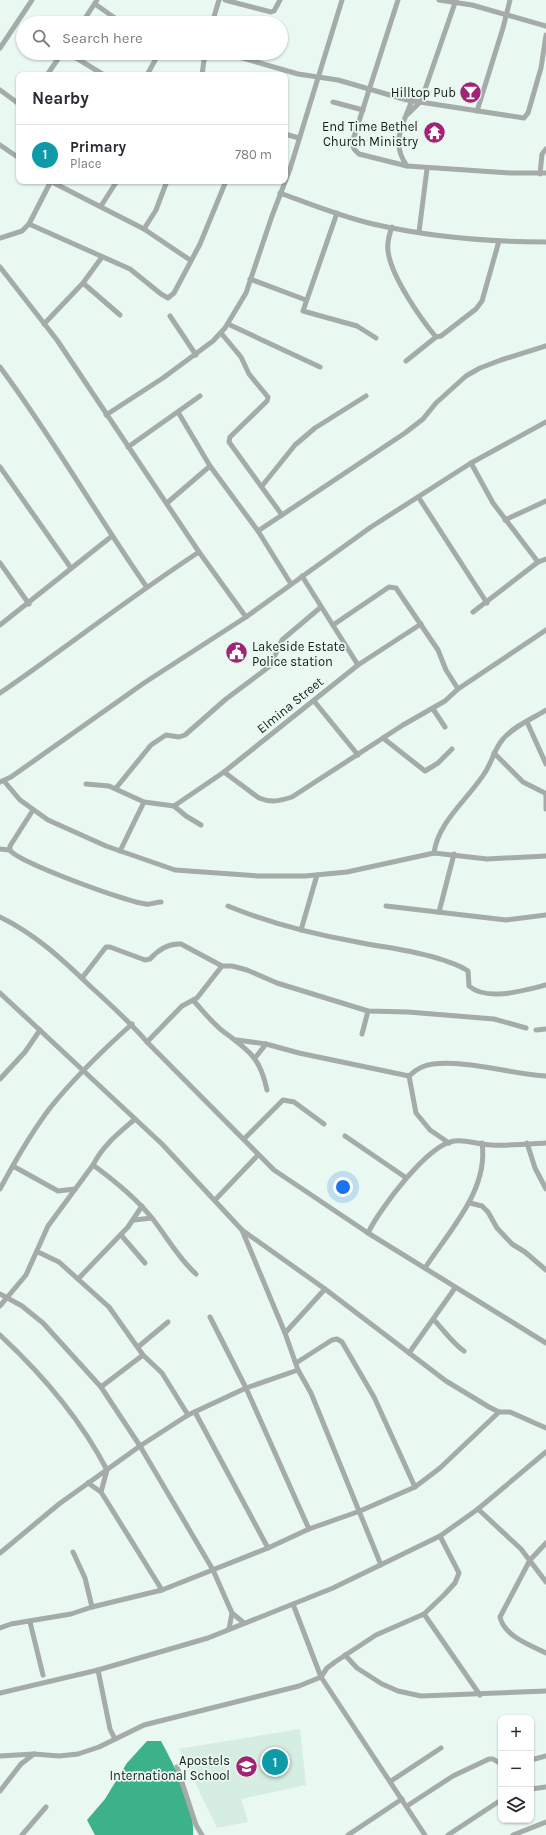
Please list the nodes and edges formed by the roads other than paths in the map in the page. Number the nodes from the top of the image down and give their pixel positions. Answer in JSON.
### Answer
{"nodes":[{"id":1,"x":32,"y":0,"type":"edge"},
{"id":2,"x":219,"y":0,"type":"edge"},
{"id":3,"x":225,"y":0,"type":"edge"},
{"id":4,"x":280,"y":0,"type":"edge"},
{"id":5,"x":342,"y":0,"type":"edge"},
{"id":6,"x":398,"y":0,"type":"edge"},
{"id":7,"x":439,"y":0,"type":"edge"},
{"id":8,"x":510,"y":0,"type":"edge"},
{"id":9,"x":96,"y":2,"type":"edge"},
{"id":10,"x":456,"y":2,"type":"edge"},
{"id":11,"x":506,"y":15,"type":"junction"},
{"id":12,"x":21,"y":16,"type":"edge"},
{"id":13,"x":87,"y":16,"type":"edge"},
{"id":14,"x":113,"y":16,"type":"edge"},
{"id":15,"x":214,"y":16,"type":"edge"},
{"id":16,"x":16,"y":24,"type":"edge"},
{"id":17,"x":546,"y":26,"type":"edge"},
{"id":18,"x":546,"y":35,"type":"edge"},
{"id":19,"x":0,"y":48,"type":"edge"},
{"id":20,"x":57,"y":60,"type":"edge"},
{"id":21,"x":79,"y":60,"type":"edge"},
{"id":22,"x":155,"y":60,"type":"edge"},
{"id":23,"x":204,"y":60,"type":"edge"},
{"id":24,"x":249,"y":60,"type":"edge"},
{"id":25,"x":544,"y":68,"type":"edge"},
{"id":26,"x":49,"y":72,"type":"edge"},
{"id":27,"x":99,"y":72,"type":"edge"},
{"id":28,"x":149,"y":72,"type":"edge"},
{"id":29,"x":202,"y":72,"type":"edge"},
{"id":30,"x":318,"y":78,"type":"junction"},
{"id":31,"x":370,"y":88,"type":"junction"},
{"id":32,"x":0,"y":90,"type":"edge"},
{"id":33,"x":412,"y":100,"type":"junction"},
{"id":34,"x":421,"y":101,"type":"junction"},
{"id":35,"x":16,"y":102,"type":"edge"},
{"id":36,"x":333,"y":102,"type":"dead end"},
{"id":37,"x":363,"y":110,"type":"junction"},
{"id":38,"x":477,"y":111,"type":"junction"},
{"id":39,"x":407,"y":115,"type":"junction"},
{"id":40,"x":288,"y":135,"type":"edge"},
{"id":41,"x":299,"y":138,"type":"junction"},
{"id":42,"x":0,"y":145,"type":"edge"},
{"id":43,"x":546,"y":149,"type":"edge"},
{"id":44,"x":16,"y":156,"type":"edge"},
{"id":45,"x":407,"y":166,"type":"junction"},
{"id":46,"x":426,"y":169,"type":"junction"},
{"id":47,"x":288,"y":173,"type":"edge"},
{"id":48,"x":546,"y":173,"type":"edge"},
{"id":49,"x":540,"y":174,"type":"junction"},
{"id":50,"x":49,"y":184,"type":"edge"},
{"id":51,"x":57,"y":184,"type":"edge"},
{"id":52,"x":115,"y":184,"type":"edge"},
{"id":53,"x":167,"y":184,"type":"edge"},
{"id":54,"x":225,"y":184,"type":"edge"},
{"id":55,"x":284,"y":184,"type":"edge"},
{"id":56,"x":280,"y":194,"type":"junction"},
{"id":57,"x":100,"y":206,"type":"junction"},
{"id":58,"x":337,"y":213,"type":"junction"},
{"id":59,"x":29,"y":224,"type":"junction"},
{"id":60,"x":392,"y":227,"type":"junction"},
{"id":61,"x":144,"y":229,"type":"junction"},
{"id":62,"x":419,"y":232,"type":"junction"},
{"id":63,"x":0,"y":238,"type":"edge"},
{"id":64,"x":499,"y":242,"type":"junction"},
{"id":65,"x":546,"y":242,"type":"edge"},
{"id":66,"x":102,"y":257,"type":"junction"},
{"id":67,"x":190,"y":260,"type":"junction"},
{"id":68,"x":0,"y":267,"type":"edge"},
{"id":69,"x":250,"y":279,"type":"junction"},
{"id":70,"x":83,"y":283,"type":"junction"},
{"id":71,"x":306,"y":300,"type":"junction"},
{"id":72,"x":120,"y":315,"type":"dead end"},
{"id":73,"x":170,"y":316,"type":"dead end"},
{"id":74,"x":44,"y":324,"type":"junction"},
{"id":75,"x":228,"y":324,"type":"junction"},
{"id":76,"x":221,"y":333,"type":"junction"},
{"id":77,"x":436,"y":337,"type":"junction"},
{"id":78,"x":376,"y":338,"type":"dead end"},
{"id":79,"x":546,"y":346,"type":"edge"},
{"id":80,"x":196,"y":354,"type":"junction"},
{"id":81,"x":406,"y":361,"type":"dead end"},
{"id":82,"x":0,"y":367,"type":"edge"},
{"id":83,"x":320,"y":367,"type":"dead end"},
{"id":84,"x":200,"y":396,"type":"dead end"},
{"id":85,"x":366,"y":396,"type":"dead end"},
{"id":86,"x":178,"y":412,"type":"junction"},
{"id":87,"x":106,"y":415,"type":"junction"},
{"id":88,"x":546,"y":422,"type":"edge"},
{"id":89,"x":128,"y":447,"type":"junction"},
{"id":90,"x":470,"y":463,"type":"junction"},
{"id":91,"x":210,"y":466,"type":"junction"},
{"id":92,"x":0,"y":467,"type":"edge"},
{"id":93,"x":262,"y":486,"type":"junction"},
{"id":94,"x":419,"y":498,"type":"junction"},
{"id":95,"x":546,"y":501,"type":"edge"},
{"id":96,"x":167,"y":503,"type":"junction"},
{"id":97,"x":282,"y":515,"type":"junction"},
{"id":98,"x":506,"y":520,"type":"junction"},
{"id":99,"x":258,"y":531,"type":"junction"},
{"id":100,"x":112,"y":536,"type":"junction"},
{"id":101,"x":198,"y":552,"type":"junction"},
{"id":102,"x":546,"y":559,"type":"edge"},
{"id":103,"x":538,"y":562,"type":"junction"},
{"id":104,"x":0,"y":563,"type":"edge"},
{"id":105,"x":71,"y":568,"type":"junction"},
{"id":106,"x":302,"y":576,"type":"junction"},
{"id":107,"x":291,"y":584,"type":"junction"},
{"id":108,"x":146,"y":586,"type":"junction"},
{"id":109,"x":487,"y":603,"type":"junction"},
{"id":110,"x":29,"y":604,"type":"junction"},
{"id":111,"x":321,"y":607,"type":"junction"},
{"id":112,"x":473,"y":612,"type":"dead end"},
{"id":113,"x":246,"y":617,"type":"junction"},
{"id":114,"x":421,"y":624,"type":"junction"},
{"id":115,"x":0,"y":625,"type":"edge"},
{"id":116,"x":333,"y":625,"type":"junction"},
{"id":117,"x":546,"y":630,"type":"edge"},
{"id":118,"x":358,"y":665,"type":"junction"},
{"id":119,"x":458,"y":689,"type":"junction"},
{"id":120,"x":0,"y":693,"type":"edge"},
{"id":121,"x":314,"y":701,"type":"junction"},
{"id":122,"x":433,"y":709,"type":"junction"},
{"id":123,"x":546,"y":710,"type":"edge"},
{"id":124,"x":527,"y":722,"type":"junction"},
{"id":125,"x":445,"y":727,"type":"dead end"},
{"id":126,"x":383,"y":738,"type":"junction"},
{"id":127,"x":452,"y":749,"type":"dead end"},
{"id":128,"x":494,"y":754,"type":"junction"},
{"id":129,"x":358,"y":755,"type":"junction"},
{"id":130,"x":546,"y":764,"type":"edge"},
{"id":131,"x":224,"y":772,"type":"junction"},
{"id":132,"x":2,"y":782,"type":"edge"},
{"id":133,"x":86,"y":784,"type":"dead end"},
{"id":134,"x":116,"y":788,"type":"junction"},
{"id":135,"x":546,"y":793,"type":"edge"},
{"id":136,"x":144,"y":802,"type":"junction"},
{"id":137,"x":174,"y":806,"type":"junction"},
{"id":138,"x":546,"y":809,"type":"edge"},
{"id":139,"x":32,"y":810,"type":"junction"},
{"id":140,"x":201,"y":825,"type":"dead end"},
{"id":141,"x":0,"y":849,"type":"edge"},
{"id":142,"x":10,"y":850,"type":"junction"},
{"id":143,"x":120,"y":851,"type":"junction"},
{"id":144,"x":434,"y":853,"type":"junction"},
{"id":145,"x":454,"y":854,"type":"junction"},
{"id":146,"x":546,"y":856,"type":"edge"},
{"id":147,"x":317,"y":875,"type":"junction"},
{"id":148,"x":161,"y":902,"type":"dead end"},
{"id":149,"x":228,"y":906,"type":"dead end"},
{"id":150,"x":386,"y":906,"type":"dead end"},
{"id":151,"x":439,"y":912,"type":"junction"},
{"id":152,"x":546,"y":915,"type":"edge"},
{"id":153,"x":0,"y":917,"type":"edge"},
{"id":154,"x":301,"y":930,"type":"junction"},
{"id":155,"x":222,"y":966,"type":"junction"},
{"id":156,"x":82,"y":978,"type":"junction"},
{"id":157,"x":546,"y":985,"type":"edge"},
{"id":158,"x":0,"y":993,"type":"edge"},
{"id":159,"x":194,"y":1000,"type":"junction"},
{"id":160,"x":368,"y":1011,"type":"junction"},
{"id":161,"x":132,"y":1024,"type":"junction"},
{"id":162,"x":526,"y":1028,"type":"dead end"},
{"id":163,"x":546,"y":1029,"type":"edge"},
{"id":164,"x":40,"y":1030,"type":"junction"},
{"id":165,"x":536,"y":1030,"type":"dead end"},
{"id":166,"x":362,"y":1034,"type":"dead end"},
{"id":167,"x":237,"y":1040,"type":"junction"},
{"id":168,"x":147,"y":1042,"type":"junction"},
{"id":169,"x":266,"y":1044,"type":"junction"},
{"id":170,"x":255,"y":1058,"type":"junction"},
{"id":171,"x":84,"y":1072,"type":"junction"},
{"id":172,"x":408,"y":1076,"type":"junction"},
{"id":173,"x":546,"y":1076,"type":"edge"},
{"id":174,"x":1,"y":1078,"type":"edge"},
{"id":175,"x":267,"y":1090,"type":"dead end"},
{"id":176,"x":135,"y":1119,"type":"junction"},
{"id":177,"x":324,"y":1124,"type":"dead end"},
{"id":178,"x":344,"y":1136,"type":"dead end"},
{"id":179,"x":244,"y":1139,"type":"junction"},
{"id":180,"x":449,"y":1143,"type":"junction"},
{"id":181,"x":527,"y":1143,"type":"junction"},
{"id":182,"x":546,"y":1143,"type":"edge"},
{"id":183,"x":482,"y":1144,"type":"junction"},
{"id":184,"x":258,"y":1155,"type":"junction"},
{"id":185,"x":93,"y":1165,"type":"junction"},
{"id":186,"x":13,"y":1166,"type":"junction"},
{"id":187,"x":405,"y":1177,"type":"junction"},
{"id":188,"x":0,"y":1189,"type":"edge"},
{"id":189,"x":75,"y":1189,"type":"junction"},
{"id":190,"x":546,"y":1189,"type":"edge"},
{"id":191,"x":215,"y":1200,"type":"junction"},
{"id":192,"x":470,"y":1203,"type":"junction"},
{"id":193,"x":142,"y":1206,"type":"junction"},
{"id":194,"x":152,"y":1218,"type":"junction"},
{"id":195,"x":134,"y":1220,"type":"junction"},
{"id":196,"x":242,"y":1230,"type":"junction"},
{"id":197,"x":368,"y":1234,"type":"junction"},
{"id":198,"x":121,"y":1236,"type":"junction"},
{"id":199,"x":38,"y":1252,"type":"junction"},
{"id":200,"x":145,"y":1263,"type":"dead end"},
{"id":201,"x":425,"y":1268,"type":"junction"},
{"id":202,"x":546,"y":1270,"type":"edge"},
{"id":203,"x":196,"y":1274,"type":"dead end"},
{"id":204,"x":78,"y":1279,"type":"junction"},
{"id":205,"x":455,"y":1288,"type":"junction"},
{"id":206,"x":325,"y":1289,"type":"junction"},
{"id":207,"x":0,"y":1294,"type":"edge"},
{"id":208,"x":7,"y":1297,"type":"junction"},
{"id":209,"x":0,"y":1306,"type":"edge"},
{"id":210,"x":210,"y":1317,"type":"dead end"},
{"id":211,"x":433,"y":1319,"type":"junction"},
{"id":212,"x":168,"y":1322,"type":"dead end"},
{"id":213,"x":285,"y":1333,"type":"junction"},
{"id":214,"x":0,"y":1335,"type":"edge"},
{"id":215,"x":546,"y":1343,"type":"edge"},
{"id":216,"x":138,"y":1347,"type":"junction"},
{"id":217,"x":464,"y":1351,"type":"dead end"},
{"id":218,"x":409,"y":1353,"type":"junction"},
{"id":219,"x":143,"y":1354,"type":"junction"},
{"id":220,"x":296,"y":1363,"type":"junction"},
{"id":221,"x":298,"y":1370,"type":"junction"},
{"id":222,"x":101,"y":1387,"type":"junction"},
{"id":223,"x":246,"y":1388,"type":"junction"},
{"id":224,"x":195,"y":1412,"type":"junction"},
{"id":225,"x":499,"y":1412,"type":"junction"},
{"id":226,"x":188,"y":1415,"type":"junction"},
{"id":227,"x":546,"y":1428,"type":"edge"},
{"id":228,"x":140,"y":1446,"type":"junction"},
{"id":229,"x":546,"y":1452,"type":"edge"},
{"id":230,"x":107,"y":1470,"type":"junction"},
{"id":231,"x":88,"y":1484,"type":"junction"},
{"id":232,"x":415,"y":1487,"type":"junction"},
{"id":233,"x":101,"y":1492,"type":"junction"},
{"id":234,"x":478,"y":1509,"type":"junction"},
{"id":235,"x":360,"y":1511,"type":"junction"},
{"id":236,"x":309,"y":1529,"type":"junction"},
{"id":237,"x":440,"y":1536,"type":"junction"},
{"id":238,"x":546,"y":1543,"type":"edge"},
{"id":239,"x":268,"y":1548,"type":"junction"},
{"id":240,"x":73,"y":1552,"type":"dead end"},
{"id":241,"x":0,"y":1553,"type":"edge"},
{"id":242,"x":530,"y":1560,"type":"junction"},
{"id":243,"x":381,"y":1565,"type":"junction"},
{"id":244,"x":213,"y":1570,"type":"junction"},
{"id":245,"x":546,"y":1582,"type":"edge"},
{"id":246,"x":162,"y":1590,"type":"junction"},
{"id":247,"x":293,"y":1604,"type":"junction"},
{"id":248,"x":92,"y":1607,"type":"junction"},
{"id":249,"x":232,"y":1614,"type":"junction"},
{"id":250,"x":424,"y":1614,"type":"junction"},
{"id":251,"x":30,"y":1622,"type":"junction"},
{"id":252,"x":244,"y":1623,"type":"junction"},
{"id":253,"x":0,"y":1628,"type":"edge"},
{"id":254,"x":229,"y":1629,"type":"junction"},
{"id":255,"x":546,"y":1653,"type":"edge"},
{"id":256,"x":345,"y":1655,"type":"junction"},
{"id":257,"x":98,"y":1670,"type":"junction"},
{"id":258,"x":43,"y":1675,"type":"dead end"},
{"id":259,"x":321,"y":1677,"type":"junction"},
{"id":260,"x":546,"y":1691,"type":"edge"},
{"id":261,"x":0,"y":1693,"type":"edge"},
{"id":262,"x":480,"y":1695,"type":"junction"},
{"id":263,"x":115,"y":1739,"type":"junction"},
{"id":264,"x":441,"y":1748,"type":"dead end"},
{"id":265,"x":34,"y":1754,"type":"junction"},
{"id":266,"x":0,"y":1756,"type":"edge"},
{"id":267,"x":546,"y":1756,"type":"edge"},
{"id":268,"x":534,"y":1759,"type":"edge"},
{"id":269,"x":498,"y":1762,"type":"edge"},
{"id":270,"x":177,"y":1767,"type":"dead end"},
{"id":271,"x":391,"y":1780,"type":"junction"},
{"id":272,"x":546,"y":1787,"type":"edge"},
{"id":273,"x":534,"y":1789,"type":"edge"},
{"id":274,"x":0,"y":1791,"type":"edge"},
{"id":275,"x":402,"y":1799,"type":"junction"},
{"id":276,"x":498,"y":1802,"type":"edge"},
{"id":277,"x":46,"y":1806,"type":"dead end"},
{"id":278,"x":407,"y":1806,"type":"junction"},
{"id":279,"x":546,"y":1822,"type":"edge"},
{"id":280,"x":22,"y":1835,"type":"edge"},
{"id":281,"x":202,"y":1835,"type":"edge"},
{"id":282,"x":348,"y":1835,"type":"edge"},
{"id":283,"x":425,"y":1835,"type":"edge"},
{"id":284,"x":448,"y":1835,"type":"edge"},
{"id":285,"x":513,"y":1835,"type":"edge"}],
"edges":[{"from":1,"to":12,"type":"street"},
{"from":2,"to":15,"type":"street"},
{"from":3,"to":4,"type":"street"},
{"from":5,"to":30,"type":"street"},
{"from":6,"to":31,"type":"street"},
{"from":7,"to":10,"type":"street"},
{"from":8,"to":11,"type":"street"},
{"from":9,"to":13,"type":"street"},
{"from":9,"to":14,"type":"street"},
{"from":10,"to":11,"type":"street"},
{"from":10,"to":34,"type":"street"},
{"from":11,"to":17,"type":"street"},
{"from":11,"to":38,"type":"street"},
{"from":16,"to":19,"type":"street"},
{"from":18,"to":25,"type":"street"},
{"from":20,"to":26,"type":"street"},
{"from":21,"to":27,"type":"street"},
{"from":22,"to":28,"type":"street"},
{"from":23,"to":29,"type":"street"},
{"from":24,"to":30,"type":"street"},
{"from":25,"to":38,"type":"street"},
{"from":30,"to":31,"type":"street"},
{"from":30,"to":41,"type":"street"},
{"from":31,"to":33,"type":"street"},
{"from":31,"to":37,"type":"street"},
{"from":32,"to":35,"type":"street"},
{"from":33,"to":34,"type":"street"},
{"from":33,"to":39,"type":"street"},
{"from":34,"to":38,"type":"street"},
{"from":34,"to":39,"type":"street"},
{"from":36,"to":37,"type":"street"},
{"from":37,"to":45,"type":"street"},
{"from":39,"to":45,"type":"street"},
{"from":40,"to":41,"type":"street"},
{"from":41,"to":47,"type":"street"},
{"from":42,"to":44,"type":"street"},
{"from":43,"to":49,"type":"street"},
{"from":45,"to":46,"type":"street"},
{"from":46,"to":49,"type":"street"},
{"from":46,"to":62,"type":"street"},
{"from":48,"to":49,"type":"street"},
{"from":50,"to":59,"type":"street"},
{"from":51,"to":57,"type":"street"},
{"from":52,"to":57,"type":"street"},
{"from":53,"to":61,"type":"street"},
{"from":54,"to":67,"type":"street"},
{"from":55,"to":56,"type":"street"},
{"from":56,"to":58,"type":"street"},
{"from":56,"to":69,"type":"street"},
{"from":57,"to":61,"type":"street"},
{"from":58,"to":60,"type":"street"},
{"from":58,"to":71,"type":"street"},
{"from":59,"to":63,"type":"street"},
{"from":59,"to":66,"type":"street"},
{"from":60,"to":62,"type":"street"},
{"from":60,"to":77,"type":"street"},
{"from":61,"to":67,"type":"street"},
{"from":62,"to":64,"type":"street"},
{"from":64,"to":65,"type":"street"},
{"from":64,"to":77,"type":"street"},
{"from":66,"to":67,"type":"street"},
{"from":66,"to":70,"type":"street"},
{"from":68,"to":74,"type":"street"},
{"from":69,"to":71,"type":"street"},
{"from":69,"to":75,"type":"street"},
{"from":70,"to":72,"type":"street"},
{"from":70,"to":74,"type":"street"},
{"from":71,"to":78,"type":"street"},
{"from":73,"to":80,"type":"street"},
{"from":74,"to":87,"type":"street"},
{"from":75,"to":76,"type":"street"},
{"from":75,"to":83,"type":"street"},
{"from":76,"to":80,"type":"street"},
{"from":76,"to":93,"type":"street"},
{"from":77,"to":81,"type":"street"},
{"from":79,"to":97,"type":"street"},
{"from":80,"to":87,"type":"street"},
{"from":82,"to":100,"type":"street"},
{"from":84,"to":86,"type":"street"},
{"from":85,"to":93,"type":"street"},
{"from":86,"to":89,"type":"street"},
{"from":86,"to":91,"type":"street"},
{"from":87,"to":89,"type":"street"},
{"from":88,"to":90,"type":"street"},
{"from":89,"to":96,"type":"street"},
{"from":90,"to":94,"type":"street"},
{"from":90,"to":98,"type":"street"},
{"from":91,"to":96,"type":"street"},
{"from":91,"to":99,"type":"street"},
{"from":92,"to":105,"type":"street"},
{"from":93,"to":97,"type":"street"},
{"from":94,"to":106,"type":"street"},
{"from":94,"to":109,"type":"street"},
{"from":95,"to":98,"type":"street"},
{"from":96,"to":101,"type":"street"},
{"from":97,"to":99,"type":"street"},
{"from":98,"to":103,"type":"street"},
{"from":99,"to":107,"type":"street"},
{"from":100,"to":105,"type":"street"},
{"from":100,"to":108,"type":"street"},
{"from":101,"to":108,"type":"street"},
{"from":101,"to":113,"type":"street"},
{"from":102,"to":103,"type":"street"},
{"from":103,"to":109,"type":"street"},
{"from":104,"to":110,"type":"street"},
{"from":105,"to":110,"type":"street"},
{"from":106,"to":107,"type":"street"},
{"from":106,"to":111,"type":"street"},
{"from":107,"to":113,"type":"street"},
{"from":108,"to":120,"type":"street"},
{"from":109,"to":112,"type":"street"},
{"from":110,"to":115,"type":"street"},
{"from":111,"to":116,"type":"street"},
{"from":111,"to":134,"type":"street"},
{"from":113,"to":132,"type":"street"},
{"from":114,"to":116,"type":"street"},
{"from":114,"to":118,"type":"street","name":"Elmina Street"},
{"from":114,"to":119,"type":"street"},
{"from":116,"to":118,"type":"street"},
{"from":117,"to":119,"type":"street"},
{"from":118,"to":121,"type":"street","name":"Elmina Street"},
{"from":119,"to":122,"type":"street"},
{"from":121,"to":129,"type":"street"},
{"from":121,"to":131,"type":"street","name":"Elmina Street"},
{"from":122,"to":125,"type":"street"},
{"from":122,"to":126,"type":"street"},
{"from":123,"to":124,"type":"street"},
{"from":124,"to":128,"type":"street"},
{"from":124,"to":130,"type":"street"},
{"from":126,"to":127,"type":"street"},
{"from":126,"to":129,"type":"street"},
{"from":128,"to":135,"type":"street"},
{"from":128,"to":144,"type":"street"},
{"from":129,"to":131,"type":"street"},
{"from":131,"to":137,"type":"street","name":"Elmina Street"},
{"from":132,"to":139,"type":"street"},
{"from":133,"to":134,"type":"street"},
{"from":134,"to":136,"type":"street"},
{"from":135,"to":138,"type":"street"},
{"from":136,"to":137,"type":"street"},
{"from":136,"to":143,"type":"street"},
{"from":137,"to":140,"type":"street"},
{"from":139,"to":142,"type":"street"},
{"from":139,"to":143,"type":"street"},
{"from":141,"to":142,"type":"street"},
{"from":142,"to":148,"type":"street"},
{"from":143,"to":147,"type":"street"},
{"from":144,"to":145,"type":"street"},
{"from":144,"to":147,"type":"street"},
{"from":145,"to":146,"type":"street"},
{"from":145,"to":151,"type":"street"},
{"from":147,"to":154,"type":"street"},
{"from":149,"to":154,"type":"street"},
{"from":150,"to":151,"type":"street"},
{"from":151,"to":152,"type":"street"},
{"from":153,"to":156,"type":"street"},
{"from":154,"to":157,"type":"street"},
{"from":155,"to":156,"type":"street"},
{"from":155,"to":159,"type":"street"},
{"from":155,"to":160,"type":"street"},
{"from":156,"to":161,"type":"street"},
{"from":158,"to":164,"type":"street"},
{"from":159,"to":167,"type":"street"},
{"from":159,"to":168,"type":"street"},
{"from":160,"to":162,"type":"street"},
{"from":160,"to":166,"type":"street"},
{"from":161,"to":168,"type":"street"},
{"from":161,"to":171,"type":"street"},
{"from":163,"to":165,"type":"street"},
{"from":164,"to":171,"type":"street"},
{"from":164,"to":174,"type":"street"},
{"from":167,"to":169,"type":"street"},
{"from":167,"to":170,"type":"street"},
{"from":168,"to":179,"type":"street"},
{"from":169,"to":170,"type":"street"},
{"from":169,"to":172,"type":"street"},
{"from":170,"to":175,"type":"street"},
{"from":171,"to":176,"type":"street"},
{"from":171,"to":186,"type":"street"},
{"from":172,"to":173,"type":"street"},
{"from":172,"to":180,"type":"street"},
{"from":176,"to":185,"type":"street"},
{"from":176,"to":191,"type":"street"},
{"from":177,"to":179,"type":"street"},
{"from":178,"to":187,"type":"street"},
{"from":179,"to":184,"type":"street"},
{"from":180,"to":183,"type":"street"},
{"from":180,"to":187,"type":"street"},
{"from":181,"to":182,"type":"street"},
{"from":181,"to":183,"type":"street"},
{"from":181,"to":190,"type":"street"},
{"from":183,"to":192,"type":"street"},
{"from":184,"to":191,"type":"street"},
{"from":184,"to":197,"type":"street"},
{"from":185,"to":189,"type":"street"},
{"from":185,"to":193,"type":"street"},
{"from":186,"to":188,"type":"street"},
{"from":186,"to":189,"type":"street"},
{"from":187,"to":197,"type":"street"},
{"from":189,"to":199,"type":"street"},
{"from":191,"to":196,"type":"street"},
{"from":192,"to":201,"type":"street"},
{"from":192,"to":202,"type":"street"},
{"from":193,"to":194,"type":"street"},
{"from":193,"to":195,"type":"street"},
{"from":194,"to":195,"type":"street"},
{"from":194,"to":203,"type":"street"},
{"from":195,"to":198,"type":"street"},
{"from":196,"to":206,"type":"street"},
{"from":196,"to":213,"type":"street"},
{"from":197,"to":201,"type":"street"},
{"from":198,"to":200,"type":"street"},
{"from":198,"to":204,"type":"street"},
{"from":199,"to":204,"type":"street"},
{"from":199,"to":208,"type":"street"},
{"from":201,"to":205,"type":"street"},
{"from":204,"to":216,"type":"street"},
{"from":205,"to":211,"type":"street"},
{"from":205,"to":215,"type":"street"},
{"from":206,"to":213,"type":"street"},
{"from":206,"to":218,"type":"street"},
{"from":207,"to":208,"type":"street"},
{"from":208,"to":209,"type":"street"},
{"from":208,"to":222,"type":"street"},
{"from":210,"to":223,"type":"street"},
{"from":211,"to":217,"type":"street"},
{"from":211,"to":218,"type":"street"},
{"from":212,"to":216,"type":"street"},
{"from":213,"to":220,"type":"street"},
{"from":214,"to":230,"type":"street"},
{"from":216,"to":219,"type":"street"},
{"from":218,"to":225,"type":"street"},
{"from":219,"to":222,"type":"street"},
{"from":219,"to":226,"type":"street"},
{"from":220,"to":221,"type":"street"},
{"from":220,"to":232,"type":"street"},
{"from":221,"to":223,"type":"street"},
{"from":221,"to":235,"type":"street"},
{"from":222,"to":228,"type":"street"},
{"from":223,"to":224,"type":"street"},
{"from":223,"to":236,"type":"street"},
{"from":224,"to":226,"type":"street"},
{"from":224,"to":239,"type":"street"},
{"from":225,"to":227,"type":"street"},
{"from":225,"to":232,"type":"street"},
{"from":226,"to":228,"type":"street"},
{"from":228,"to":230,"type":"street"},
{"from":228,"to":244,"type":"street"},
{"from":229,"to":234,"type":"street"},
{"from":230,"to":231,"type":"street"},
{"from":230,"to":233,"type":"street"},
{"from":231,"to":233,"type":"street"},
{"from":231,"to":241,"type":"street"},
{"from":232,"to":235,"type":"street"},
{"from":233,"to":246,"type":"street"},
{"from":234,"to":237,"type":"street"},
{"from":234,"to":242,"type":"street"},
{"from":235,"to":236,"type":"street"},
{"from":235,"to":243,"type":"street"},
{"from":236,"to":239,"type":"street"},
{"from":237,"to":243,"type":"street"},
{"from":237,"to":250,"type":"street"},
{"from":238,"to":242,"type":"street"},
{"from":239,"to":244,"type":"street"},
{"from":240,"to":248,"type":"street"},
{"from":242,"to":245,"type":"street"},
{"from":242,"to":255,"type":"street"},
{"from":243,"to":247,"type":"street"},
{"from":244,"to":246,"type":"street"},
{"from":244,"to":249,"type":"street"},
{"from":246,"to":248,"type":"street"},
{"from":247,"to":252,"type":"street"},
{"from":247,"to":259,"type":"street"},
{"from":248,"to":251,"type":"street"},
{"from":249,"to":252,"type":"street"},
{"from":249,"to":254,"type":"street"},
{"from":250,"to":256,"type":"street"},
{"from":250,"to":262,"type":"street"},
{"from":251,"to":253,"type":"street"},
{"from":251,"to":258,"type":"street"},
{"from":252,"to":254,"type":"street"},
{"from":254,"to":257,"type":"street"},
{"from":256,"to":259,"type":"street"},
{"from":256,"to":262,"type":"street"},
{"from":257,"to":261,"type":"street"},
{"from":257,"to":263,"type":"street"},
{"from":259,"to":263,"type":"street"},
{"from":259,"to":271,"type":"street"},
{"from":260,"to":262,"type":"street"},
{"from":263,"to":265,"type":"street"},
{"from":264,"to":271,"type":"street"},
{"from":265,"to":266,"type":"street"},
{"from":265,"to":274,"type":"street"},
{"from":267,"to":268,"type":"street"},
{"from":269,"to":278,"type":"street"},
{"from":270,"to":281,"type":"street"},
{"from":271,"to":275,"type":"street"},
{"from":272,"to":273,"type":"street"},
{"from":275,"to":278,"type":"street"},
{"from":275,"to":282,"type":"street"},
{"from":276,"to":284,"type":"street"},
{"from":277,"to":280,"type":"street"},
{"from":278,"to":283,"type":"street"},
{"from":279,"to":285,"type":"street"}]}
